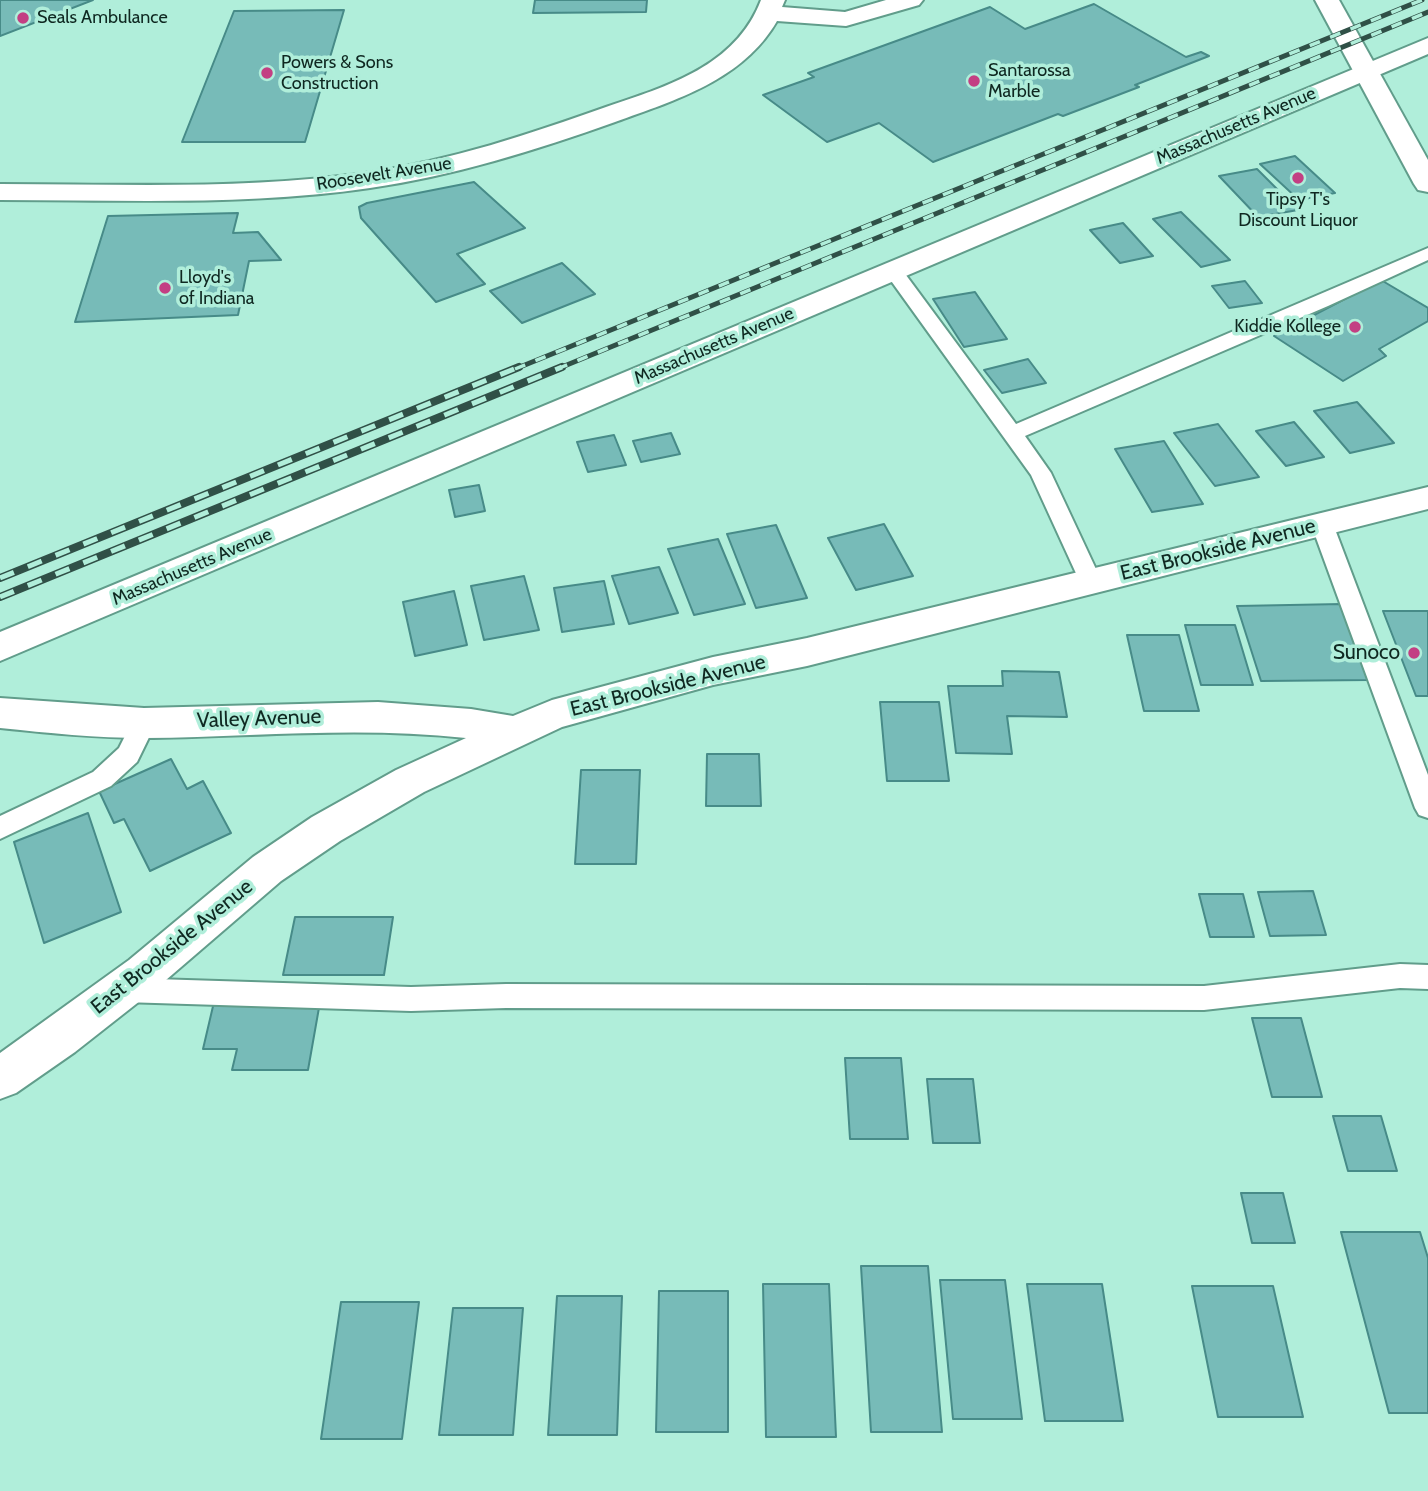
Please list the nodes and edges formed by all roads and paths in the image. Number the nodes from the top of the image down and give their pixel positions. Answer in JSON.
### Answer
{"nodes":[{"id":1,"x":911,"y":0,"type":"edge"},
{"id":2,"x":1327,"y":0,"type":"edge"},
{"id":3,"x":771,"y":7,"type":"edge"},
{"id":4,"x":1428,"y":45,"type":"edge"},
{"id":5,"x":1366,"y":71,"type":"junction"},
{"id":6,"x":1428,"y":184,"type":"edge"},
{"id":7,"x":0,"y":192,"type":"edge"},
{"id":8,"x":1428,"y":253,"type":"edge"},
{"id":9,"x":893,"y":271,"type":"junction"},
{"id":10,"x":1010,"y":434,"type":"junction"},
{"id":11,"x":1428,"y":498,"type":"edge"},
{"id":12,"x":1322,"y":524,"type":"junction"},
{"id":13,"x":1091,"y":582,"type":"junction"},
{"id":14,"x":0,"y":648,"type":"edge"},
{"id":15,"x":0,"y":713,"type":"edge"},
{"id":16,"x":144,"y":723,"type":"junction"},
{"id":17,"x":517,"y":732,"type":"junction"},
{"id":18,"x":1428,"y":808,"type":"edge"},
{"id":19,"x":0,"y":828,"type":"edge"},
{"id":20,"x":1428,"y":977,"type":"edge"},
{"id":21,"x":122,"y":990,"type":"junction"},
{"id":22,"x":0,"y":1078,"type":"edge"}],
"edges":[{"from":1,"to":3,"type":"street"},
{"from":2,"to":5,"type":"street"},
{"from":3,"to":7,"type":"street","name":"Roosevelt Avenue"},
{"from":4,"to":5,"type":"street","name":"Massachusetts Avenue"},
{"from":5,"to":6,"type":"street"},
{"from":5,"to":9,"type":"street","name":"Massachusetts Avenue"},
{"from":8,"to":10,"type":"lane"},
{"from":9,"to":10,"type":"lane"},
{"from":9,"to":14,"type":"street","name":"Massachusetts Avenue"},
{"from":10,"to":13,"type":"lane"},
{"from":11,"to":12,"type":"street","name":"East Brookside Avenue"},
{"from":12,"to":13,"type":"street","name":"East Brookside Avenue"},
{"from":12,"to":18,"type":"lane"},
{"from":13,"to":17,"type":"street","name":"East Brookside Avenue"},
{"from":15,"to":16,"type":"street","name":"Valley Avenue"},
{"from":16,"to":17,"type":"street","name":"Valley Avenue"},
{"from":16,"to":19,"type":"lane"},
{"from":17,"to":21,"type":"street","name":"East Brookside Avenue"},
{"from":20,"to":21,"type":"lane"},
{"from":21,"to":22,"type":"street","name":"East Brookside Avenue"}]}
